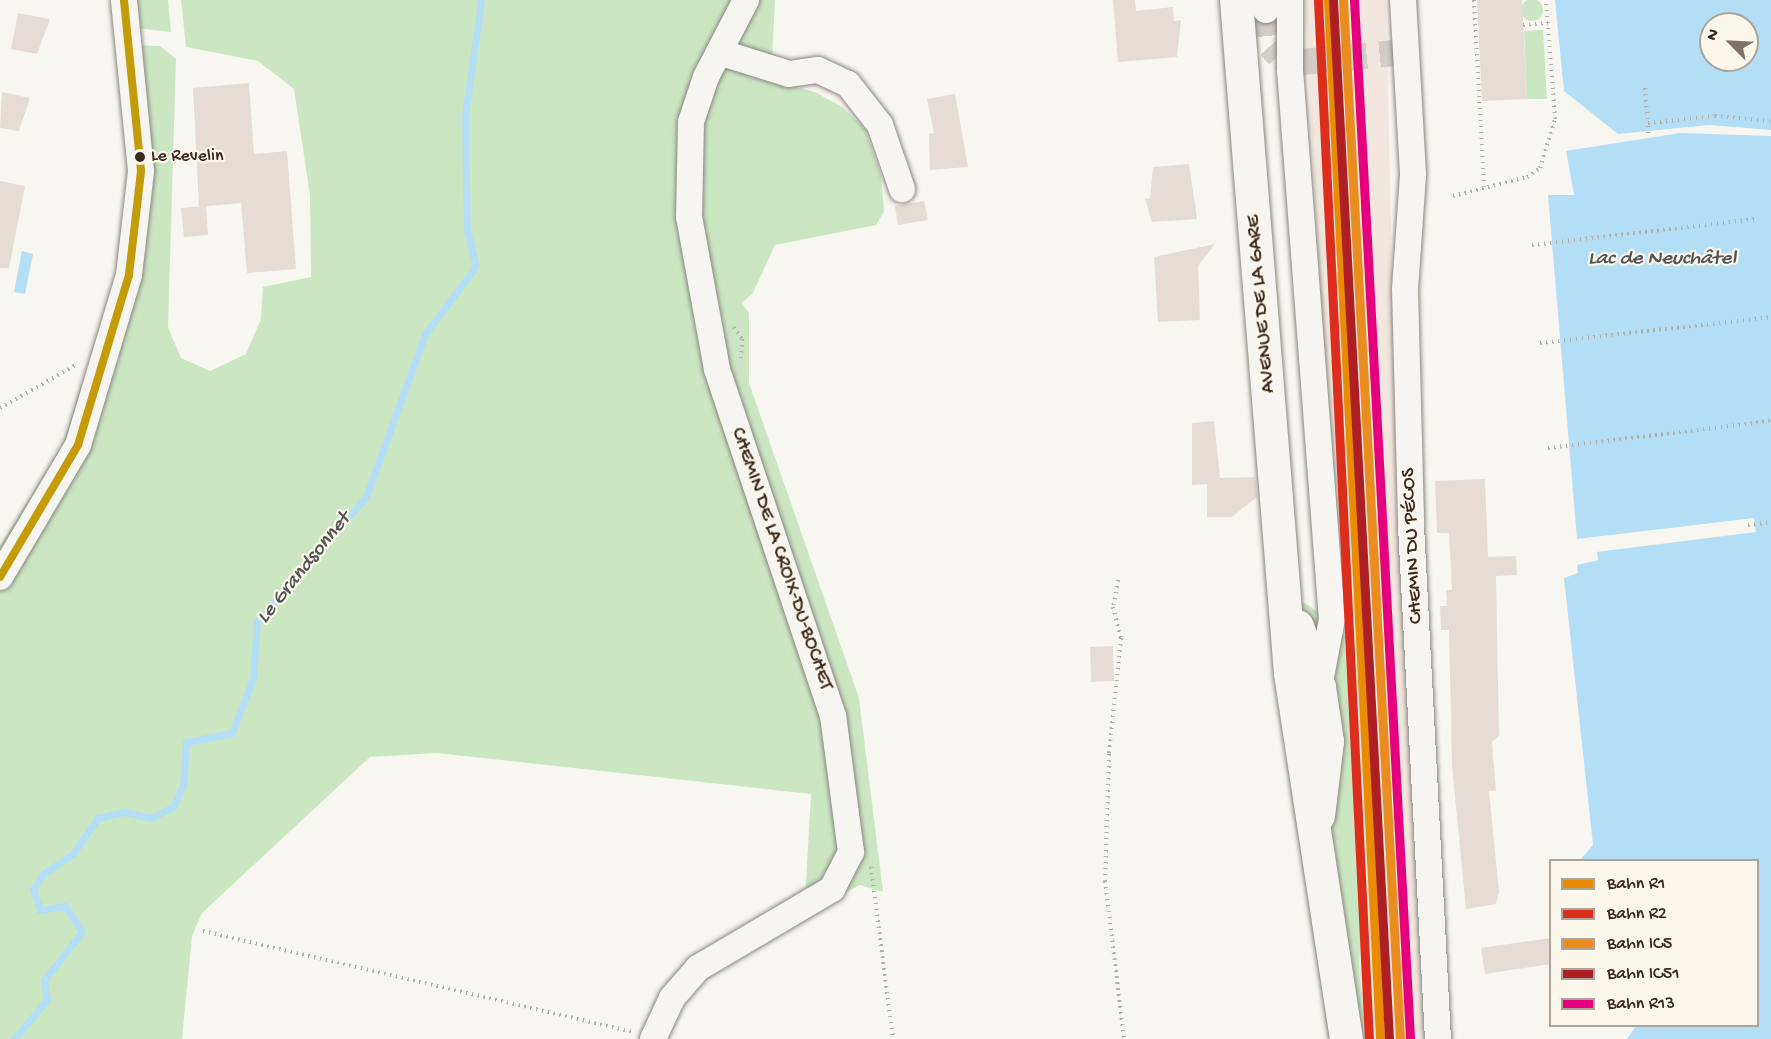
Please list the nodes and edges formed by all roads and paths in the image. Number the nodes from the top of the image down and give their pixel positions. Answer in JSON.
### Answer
{"nodes":[{"id":1,"x":124,"y":0,"type":"edge"},
{"id":2,"x":746,"y":0,"type":"edge"},
{"id":3,"x":1236,"y":0,"type":"edge"},
{"id":4,"x":1290,"y":0,"type":"edge"},
{"id":5,"x":1403,"y":0,"type":"edge"},
{"id":6,"x":1474,"y":0,"type":"edge"},
{"id":7,"x":1546,"y":0,"type":"edge"},
{"id":8,"x":1548,"y":23,"type":"junction"},
{"id":9,"x":1523,"y":25,"type":"dead end"},
{"id":10,"x":719,"y":52,"type":"junction"},
{"id":11,"x":1645,"y":88,"type":"dead end"},
{"id":12,"x":1771,"y":121,"type":"edge"},
{"id":13,"x":1648,"y":123,"type":"junction"},
{"id":14,"x":1648,"y":133,"type":"dead end"},
{"id":15,"x":1484,"y":187,"type":"junction"},
{"id":16,"x":902,"y":189,"type":"dead end"},
{"id":17,"x":1453,"y":196,"type":"dead end"},
{"id":18,"x":1757,"y":219,"type":"dead end"},
{"id":19,"x":1532,"y":245,"type":"dead end"},
{"id":20,"x":1771,"y":318,"type":"edge"},
{"id":21,"x":114,"y":338,"type":"junction"},
{"id":22,"x":1540,"y":343,"type":"dead end"},
{"id":23,"x":0,"y":408,"type":"edge"},
{"id":24,"x":1771,"y":421,"type":"edge"},
{"id":25,"x":1548,"y":448,"type":"dead end"},
{"id":26,"x":1771,"y":522,"type":"edge"},
{"id":27,"x":1748,"y":525,"type":"dead end"},
{"id":28,"x":0,"y":577,"type":"edge"},
{"id":29,"x":1118,"y":580,"type":"dead end"},
{"id":30,"x":1312,"y":704,"type":"junction"},
{"id":31,"x":203,"y":931,"type":"dead end"},
{"id":32,"x":649,"y":1038,"type":"edge"},
{"id":33,"x":1124,"y":1039,"type":"edge"},
{"id":34,"x":1346,"y":1039,"type":"edge"},
{"id":35,"x":1438,"y":1039,"type":"edge"}],
"edges":[{"from":1,"to":21,"type":"street"},
{"from":2,"to":10,"type":"street","name":"CHEMIN DE LA CROIX-DU-BOCHET"},
{"from":3,"to":30,"type":"main road","name":"AVENUE DE LA GARE"},
{"from":4,"to":30,"type":"street"},
{"from":5,"to":35,"type":"street","name":"CHEMIN DU PÉCOS"},
{"from":6,"to":15,"type":"path"},
{"from":7,"to":8,"type":"path"},
{"from":8,"to":9,"type":"path"},
{"from":8,"to":15,"type":"path"},
{"from":10,"to":16,"type":"street"},
{"from":10,"to":32,"type":"street","name":"CHEMIN DE LA CROIX-DU-BOCHET"},
{"from":11,"to":13,"type":"path"},
{"from":12,"to":13,"type":"path"},
{"from":13,"to":14,"type":"path"},
{"from":15,"to":17,"type":"path"},
{"from":18,"to":19,"type":"path"},
{"from":20,"to":22,"type":"path"},
{"from":21,"to":23,"type":"path"},
{"from":21,"to":28,"type":"street"},
{"from":24,"to":25,"type":"path"},
{"from":26,"to":27,"type":"path"},
{"from":29,"to":33,"type":"path"},
{"from":30,"to":34,"type":"main road","name":"AVENUE DE LA GARE"},
{"from":31,"to":32,"type":"path"}]}
